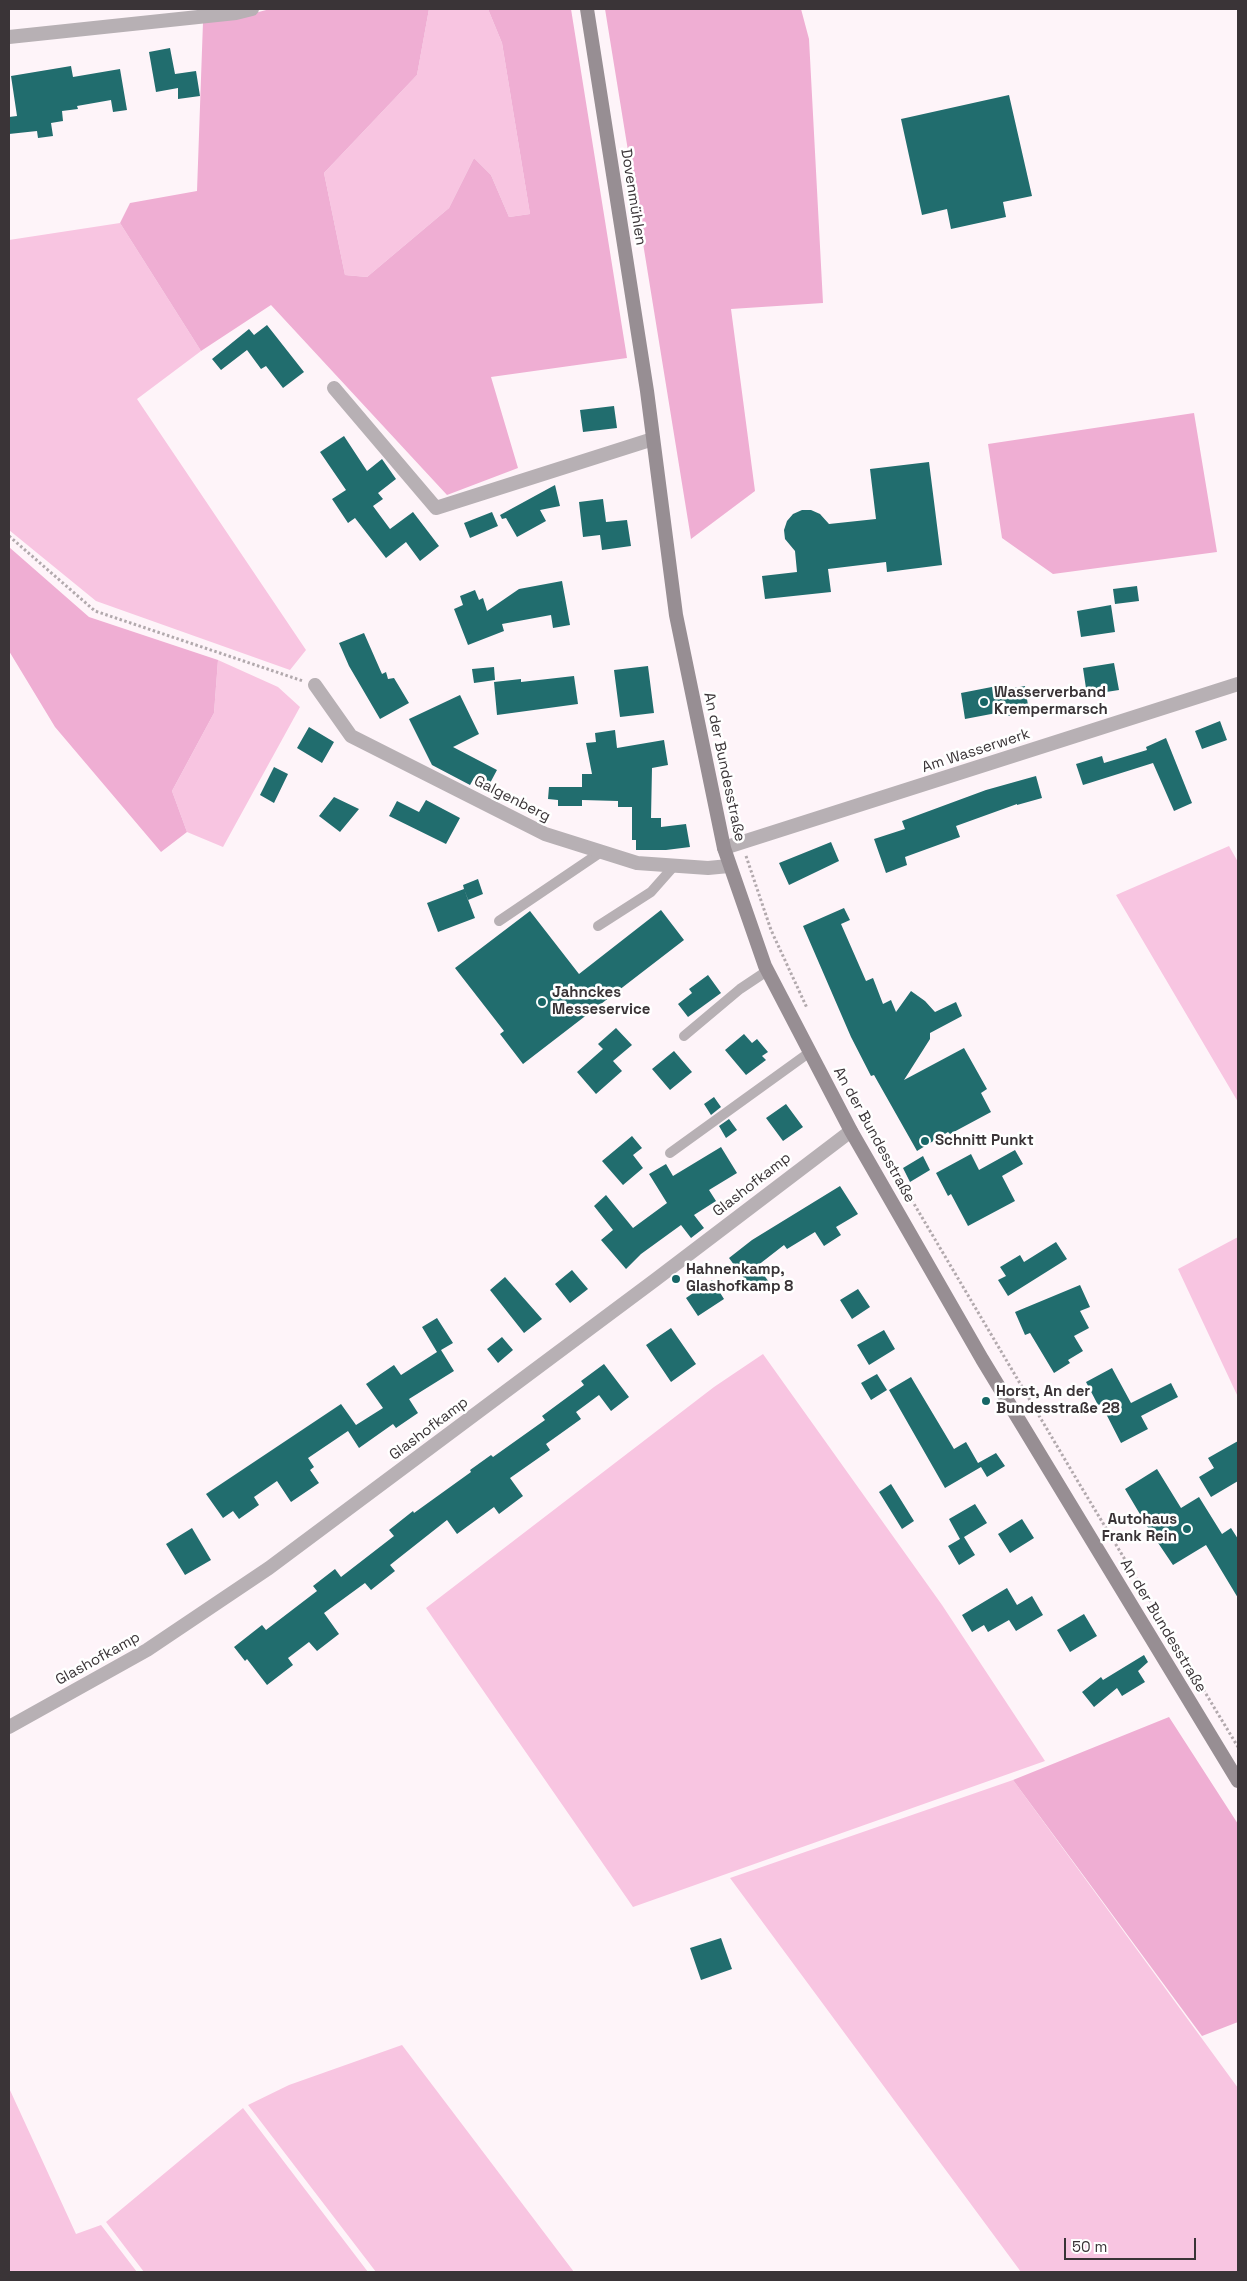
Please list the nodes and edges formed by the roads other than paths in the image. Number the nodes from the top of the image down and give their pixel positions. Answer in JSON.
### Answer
{"nodes":[{"id":1,"x":252,"y":9,"type":"edge"},
{"id":2,"x":587,"y":9,"type":"edge"},
{"id":3,"x":9,"y":37,"type":"edge"},
{"id":4,"x":334,"y":388,"type":"dead end"},
{"id":5,"x":647,"y":391,"type":"joint"},
{"id":6,"x":653,"y":439,"type":"junction"},
{"id":7,"x":1238,"y":684,"type":"edge"},
{"id":8,"x":315,"y":685,"type":"road end"},
{"id":9,"x":724,"y":848,"type":"junction"},
{"id":10,"x":601,"y":852,"type":"junction"},
{"id":11,"x":674,"y":866,"type":"junction"},
{"id":12,"x":729,"y":866,"type":"junction"},
{"id":13,"x":499,"y":920,"type":"dead end"},
{"id":14,"x":598,"y":926,"type":"dead end"},
{"id":15,"x":767,"y":971,"type":"junction"},
{"id":16,"x":684,"y":1036,"type":"dead end"},
{"id":17,"x":810,"y":1052,"type":"junction"},
{"id":18,"x":851,"y":1131,"type":"junction"},
{"id":19,"x":670,"y":1153,"type":"dead end"},
{"id":20,"x":9,"y":1726,"type":"edge"},
{"id":21,"x":1238,"y":1781,"type":"edge"}],
"edges":[{"from":1,"to":3,"type":"street"},
{"from":2,"to":5,"type":"main road","name":"Dovenmühlen"},
{"from":4,"to":6,"type":"street"},
{"from":5,"to":6,"type":"main road","name":"An der Bundesstraße"},
{"from":6,"to":9,"type":"main road","name":"An der Bundesstraße"},
{"from":7,"to":9,"type":"street","name":"Am Wasserwerk"},
{"from":8,"to":10,"type":"street","name":"Galgenberg"},
{"from":9,"to":12,"type":"main road","name":"An der Bundesstraße"},
{"from":10,"to":11,"type":"street","name":"Galgenberg"},
{"from":10,"to":13,"type":"lane"},
{"from":11,"to":12,"type":"street","name":"Galgenberg"},
{"from":11,"to":14,"type":"lane"},
{"from":12,"to":15,"type":"main road","name":"An der Bundesstraße"},
{"from":15,"to":16,"type":"lane"},
{"from":15,"to":17,"type":"main road","name":"An der Bundesstraße"},
{"from":17,"to":18,"type":"main road","name":"An der Bundesstraße"},
{"from":17,"to":19,"type":"lane"},
{"from":18,"to":20,"type":"street","name":"Glashofkamp"},
{"from":18,"to":21,"type":"main road","name":"An der Bundesstraße"}]}
